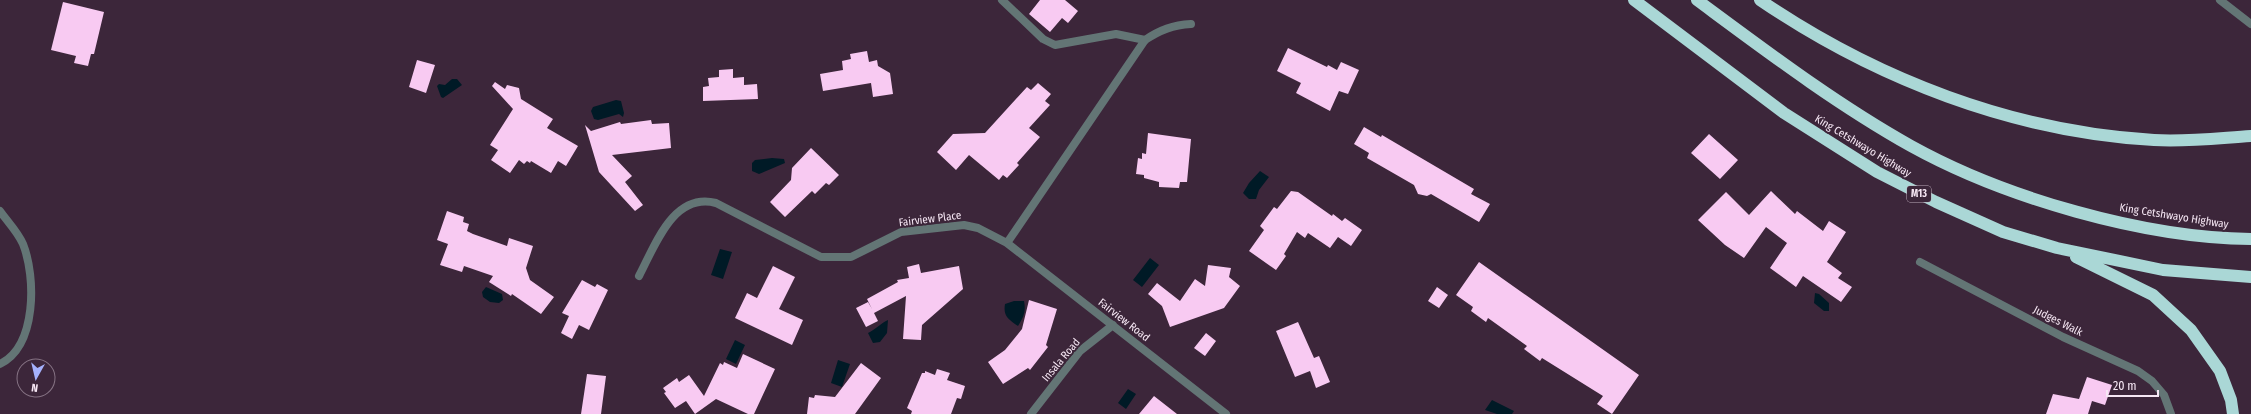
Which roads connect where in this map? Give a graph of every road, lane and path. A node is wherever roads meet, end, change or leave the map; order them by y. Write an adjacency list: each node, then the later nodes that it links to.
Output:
1 (1002, 0): 8 (street)
2 (1634, 0): 13 (highway, King Cetshwayo Highway / M13)
3 (1697, 0): 11 (highway, King Cetshwayo Highway)
4 (1760, 0): 9 (highway)
5 (2220, 0): 7 (street)
6 (1191, 24): 8 (street)
7 (2251, 24)
8 (1145, 40): 12 (street)
9 (2251, 136)
10 (0, 211): 18 (street)
11 (2251, 239)
12 (1008, 243): 15 (street, Fairview Place); 17 (street, Fairview Road)
13 (2057, 248): 16 (highway, King Cetshwayo Highway / M13); 22 (highway)
14 (1920, 262): 21 (street, Judges Walk)
15 (639, 276)
16 (2251, 277)
17 (1114, 325): 19 (street, Insala Road); 20 (street, Fairview Road)
18 (0, 364)
19 (1031, 414)
20 (1226, 414)
21 (2171, 414)
22 (2233, 414)

